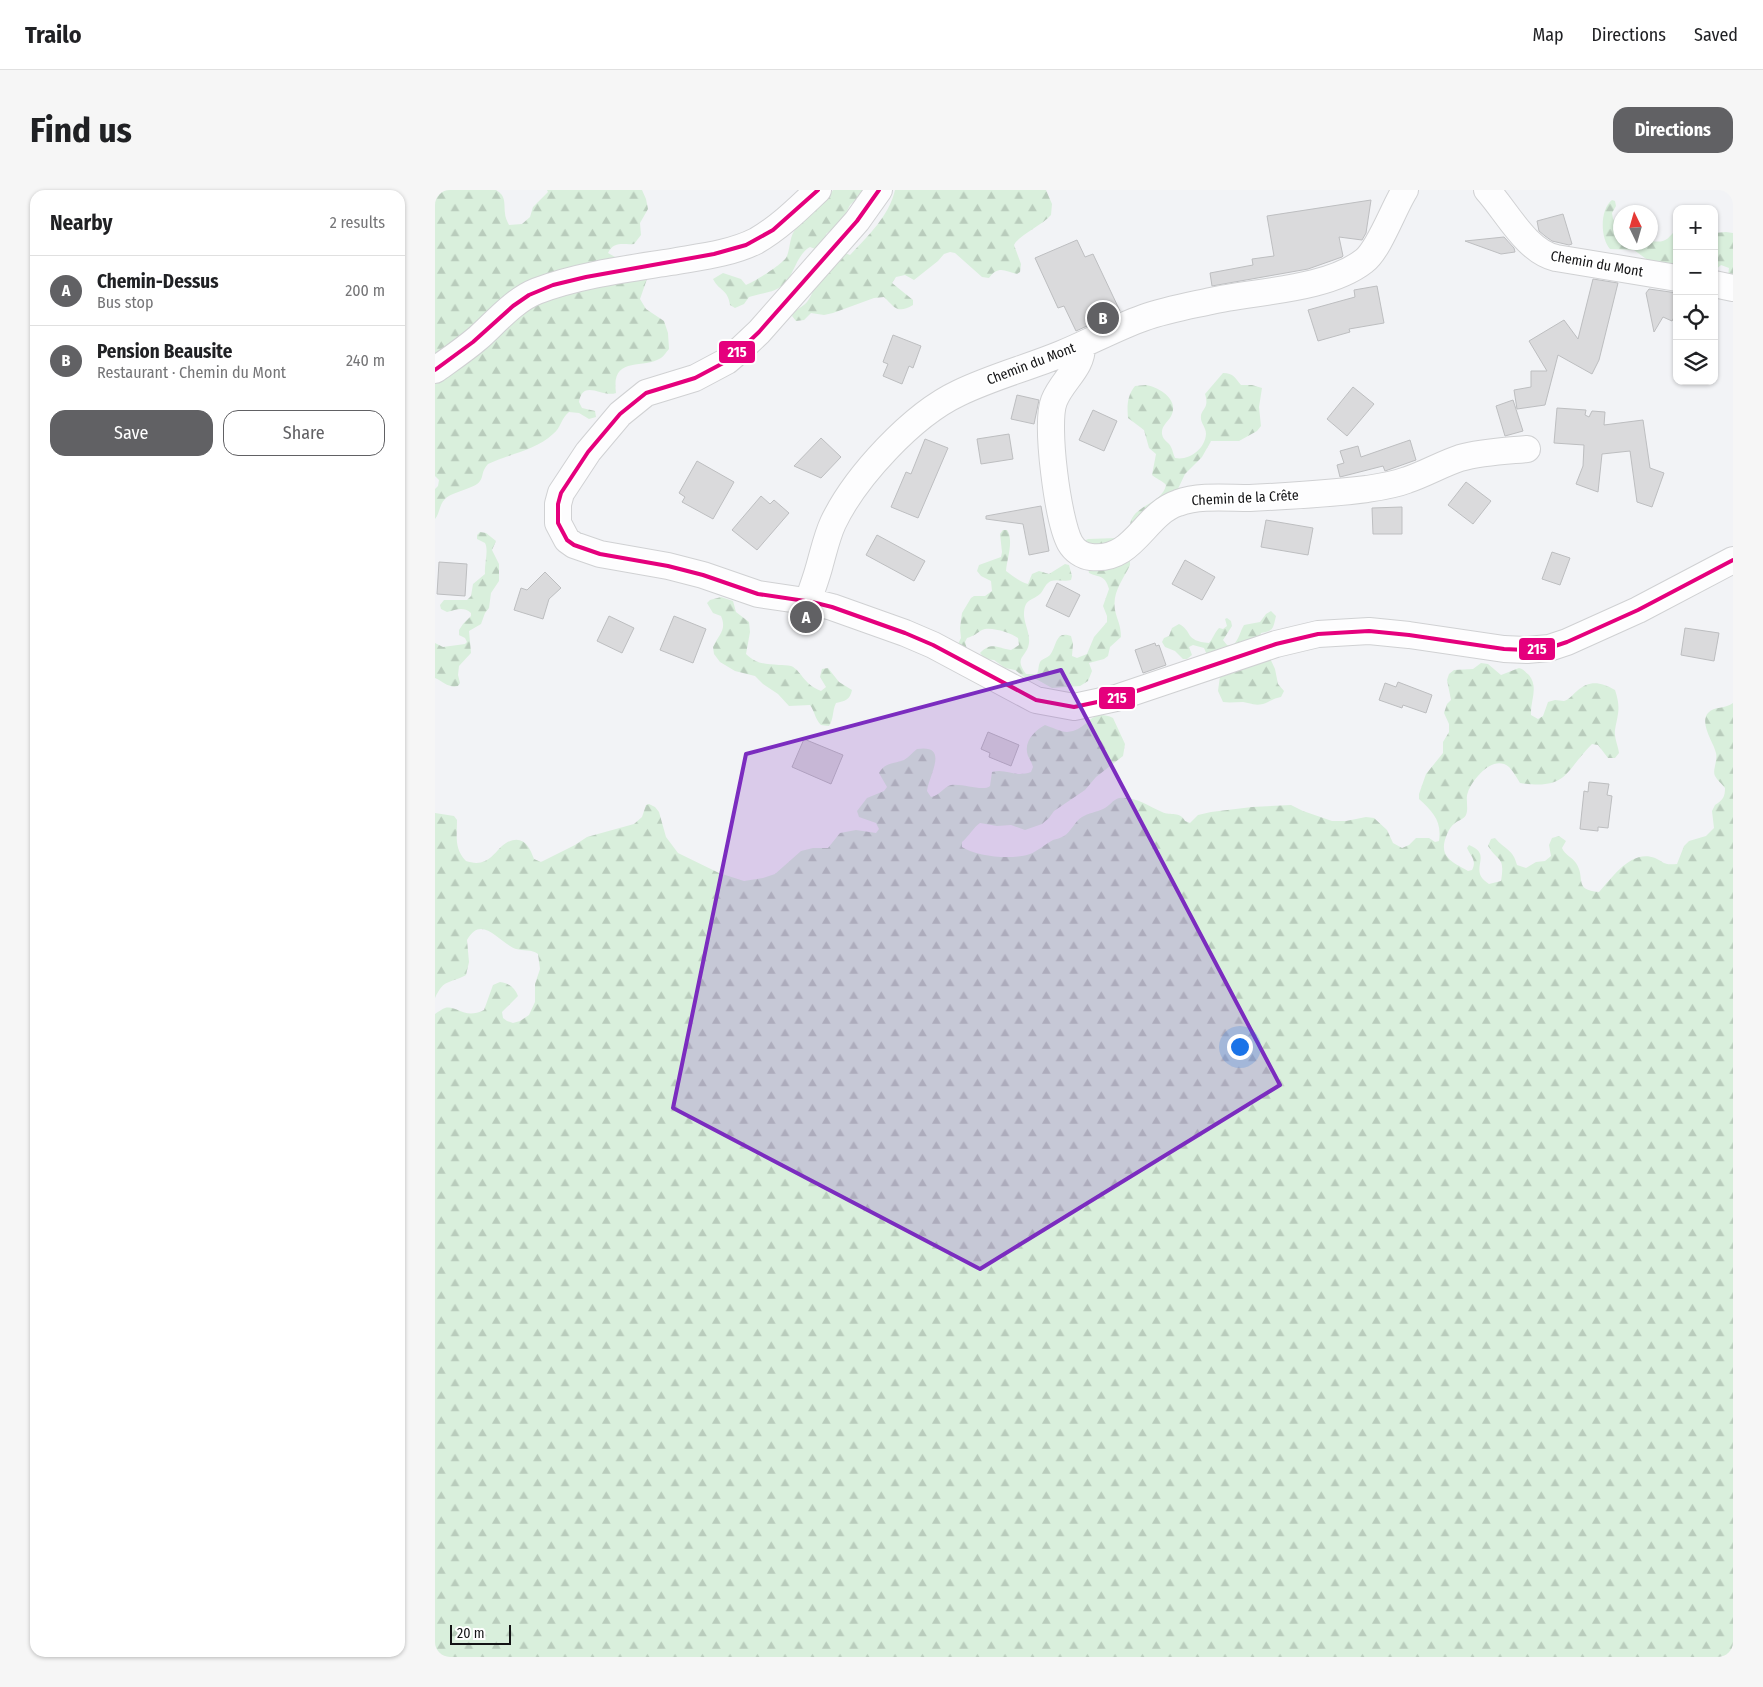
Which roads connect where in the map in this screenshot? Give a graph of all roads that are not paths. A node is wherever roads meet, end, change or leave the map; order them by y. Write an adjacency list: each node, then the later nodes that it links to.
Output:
1 (817, 190): 9 (street)
2 (879, 190): 12 (street)
3 (1405, 190): 8 (street, Chemin du Mont)
4 (1487, 190): 5 (street, Chemin du Mont)
5 (1673, 277)
6 (1718, 285): 7 (street)
7 (1733, 288)
8 (1082, 345): 10 (street, Chemin de la Crête); 12 (street, Chemin du Mont)
9 (435, 370)
10 (1527, 449)
11 (1731, 565): 12 (street)
12 (808, 601)

